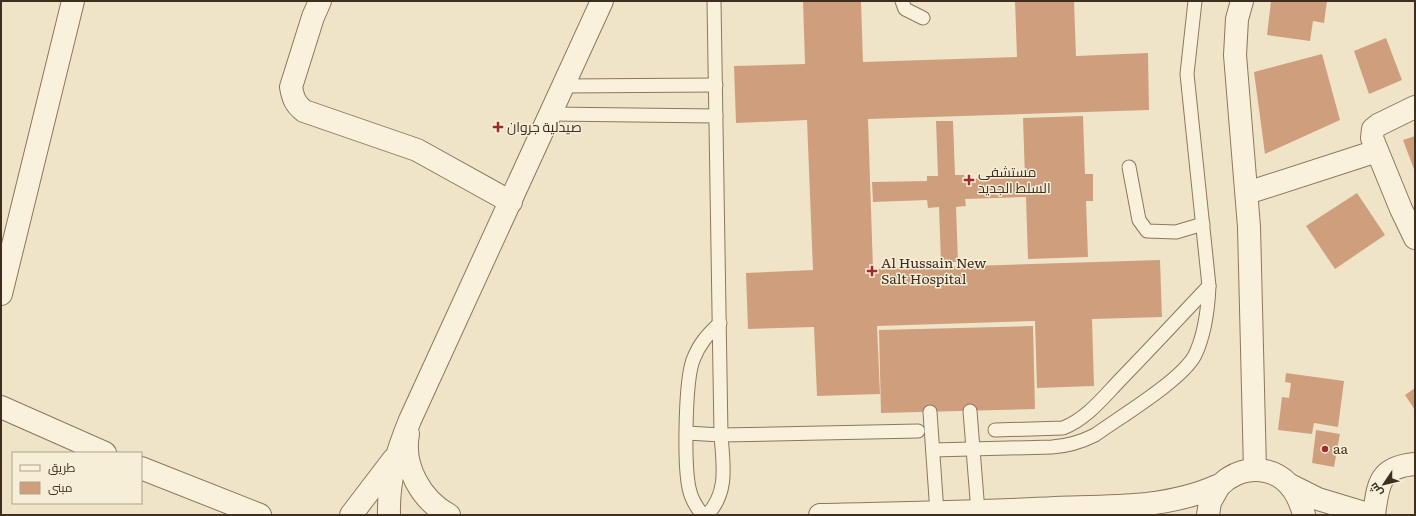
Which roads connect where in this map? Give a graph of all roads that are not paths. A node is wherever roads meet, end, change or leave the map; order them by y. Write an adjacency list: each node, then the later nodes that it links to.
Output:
1 (73, 1): 21 (street)
2 (320, 1): 17 (street)
3 (602, 1): 10 (street)
4 (714, 1): 9 (lane)
5 (902, 1): 8 (lane)
6 (1195, 1): 18 (lane)
7 (1242, 1): 16 (street)
8 (923, 18)
9 (716, 85): 10 (lane); 13 (lane)
10 (564, 86): 12 (street)
11 (1415, 107): 14 (street)
12 (551, 114): 13 (lane); 17 (street)
13 (716, 116): 22 (lane)
14 (1377, 151): 16 (street); 19 (street)
15 (1129, 167): 18 (lane)
16 (1247, 194): 37 (street)
17 (511, 202): 26 (street)
18 (1203, 224): 20 (lane)
19 (1415, 238)
20 (1209, 286): 27 (lane); 31 (lane)
21 (1, 294)
22 (720, 323): 29 (lane); 30 (lane)
23 (1, 406): 33 (street)
24 (970, 411): 31 (lane)
25 (930, 412): 32 (lane)
26 (410, 420): 34 (street); 45 (street)
27 (995, 430)
28 (918, 431): 30 (lane)
29 (686, 433): 30 (lane); 46 (lane)
30 (721, 435): 47 (lane)
31 (972, 449): 32 (lane); 40 (lane)
32 (933, 450): 41 (lane)
33 (103, 452)
34 (396, 456): 43 (street); 44 (street)
35 (1415, 464): 51 (street)
36 (142, 468): 42 (street)
37 (1255, 470): 38 (street); 39 (street)
38 (1219, 486): 40 (street); 49 (street)
39 (1292, 486): 50 (street); 51 (street)
40 (978, 512): 41 (street)
41 (938, 513): 48 (street)
42 (260, 515)
43 (351, 515)
44 (389, 515)
45 (449, 515)
46 (703, 515)
47 (707, 515)
48 (820, 515)
49 (1208, 515)
50 (1304, 515)
51 (1372, 515)

